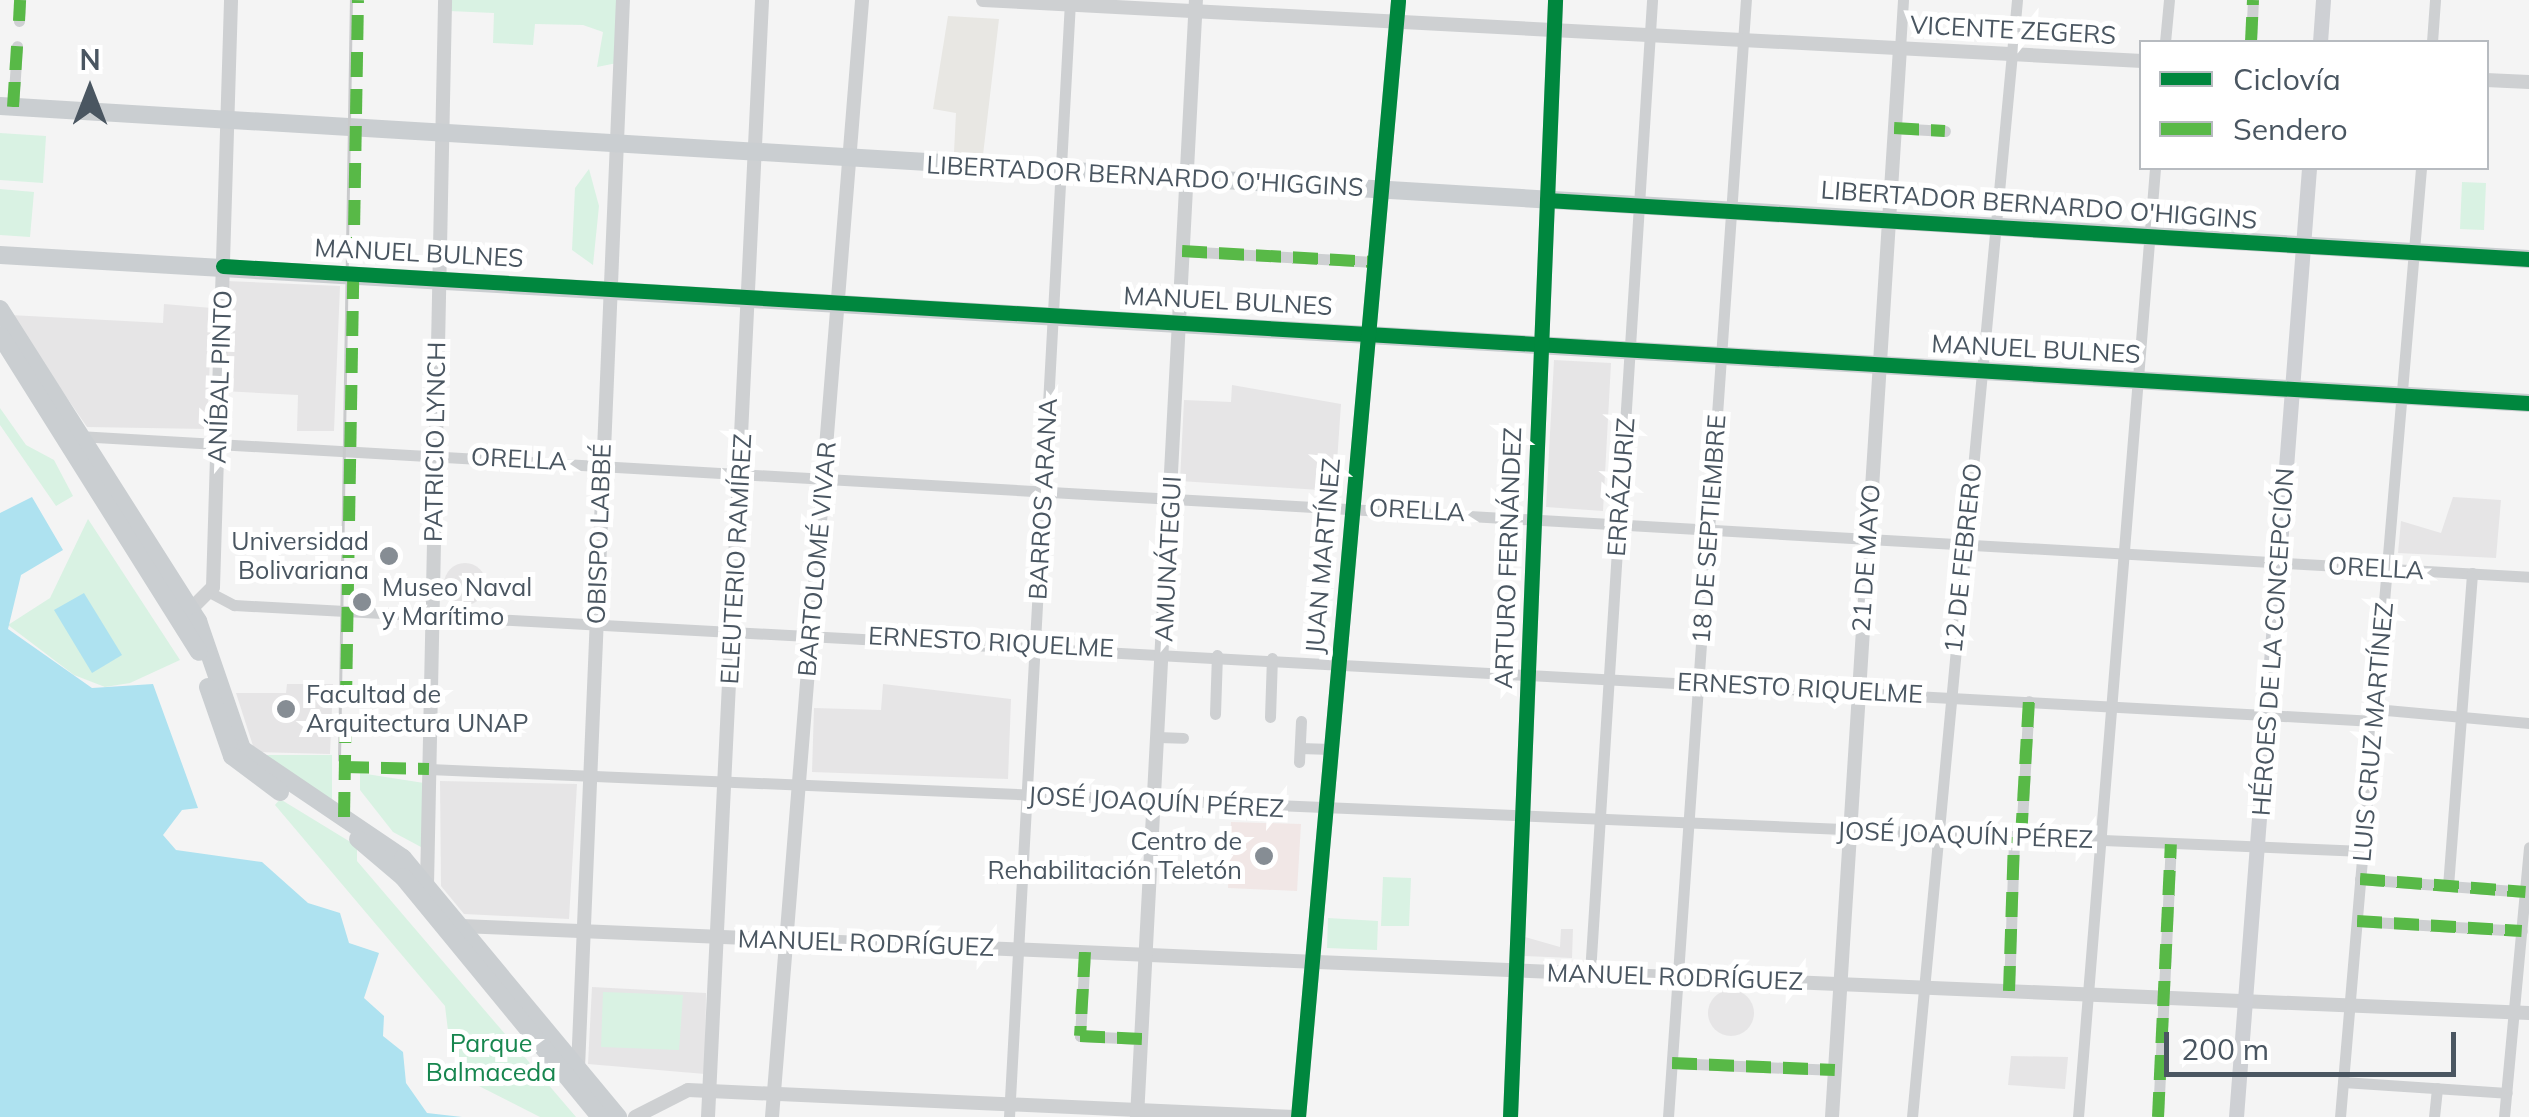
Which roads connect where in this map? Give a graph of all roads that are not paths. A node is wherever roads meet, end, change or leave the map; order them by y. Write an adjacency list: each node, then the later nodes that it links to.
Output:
1 (20, 0): 20 (street)
2 (231, 0): 36 (street, ANÍBAL PINTO)
3 (445, 0): 39 (street, PATRICIO LYNCH)
4 (622, 0): 40 (street, OBISPO LABBÉ)
5 (762, 0): 41 (street, ELEUTERIO RAMÍREZ)
6 (862, 0): 42 (street, BARTOLOMÉ VIVAR)
7 (984, 0): 18 (street, VICENTE ZEGERS)
8 (1398, 0): 21 (main road, JUAN MARTÍNEZ)
9 (1555, 0): 22 (main road, ARTURO FERNÁNDEZ)
10 (1652, 0): 23 (street, ERRÁZURIZ)
11 (1746, 0): 24 (street, 18 DE SEPTIEMBRE)
12 (1903, 0): 30 (street, 21 DE MAYO)
13 (2018, 0): 31 (street, 12 DE FEBRERO)
14 (2169, 0): 25 (street)
15 (2253, 0): 26 (street)
16 (2323, 0): 27 (main road)
17 (2435, 0): 28 (street)
18 (1070, 2): 19 (street, VICENTE ZEGERS); 43 (street, BARROS ARANA)
19 (1196, 6): 21 (street, VICENTE ZEGERS); 47 (street, AMUNÁTEGUI)
20 (18, 20)
21 (1396, 22): 22 (street, VICENTE ZEGERS); 48 (main road, JUAN MARTÍNEZ)
22 (1554, 30): 23 (street, VICENTE ZEGERS); 49 (main road, ARTURO FERNÁNDEZ)
23 (1650, 35): 24 (street, VICENTE ZEGERS); 50 (street, ERRÁZURIZ)
24 (1743, 40): 30 (street, VICENTE ZEGERS); 51 (street, 18 DE SEPTIEMBRE)
25 (2165, 40)
26 (2251, 40)
27 (2320, 40)
28 (2432, 40)
29 (17, 46): 35 (street)
30 (1900, 48): 31 (street, VICENTE ZEGERS); 37 (street, 21 DE MAYO)
31 (2012, 55): 32 (street, VICENTE ZEGERS); 53 (street, 12 DE FEBRERO)
32 (2139, 62)
33 (2489, 80): 34 (street)
34 (2529, 82)
35 (6, 107): 36 (main road, LIBERTADOR BERNARDO O'HIGGINS)
36 (228, 120): 39 (main road, LIBERTADOR BERNARDO O'HIGGINS); 61 (street, ANÍBAL PINTO)
37 (1894, 128): 38 (street); 52 (street, 21 DE MAYO)
38 (1945, 132)
39 (442, 133): 40 (main road, LIBERTADOR BERNARDO O'HIGGINS); 62 (street, PATRICIO LYNCH)
40 (616, 144): 41 (main road, LIBERTADOR BERNARDO O'HIGGINS); 63 (street, OBISPO LABBÉ)
41 (756, 152): 42 (main road, LIBERTADOR BERNARDO O'HIGGINS); 64 (street, ELEUTERIO RAMÍREZ)
42 (849, 158): 43 (main road, LIBERTADOR BERNARDO O'HIGGINS); 65 (street, BARTOLOMÉ VIVAR)
43 (1060, 170): 47 (main road, LIBERTADOR BERNARDO O'HIGGINS); 67 (street, BARROS ARANA)
44 (2155, 170): 54 (street)
45 (2310, 170): 55 (main road, HÉROES DE LA CONCEPCIÓN)
46 (2421, 170): 57 (street, LUIS CRUZ MARTÍNEZ)
47 (1186, 178): 48 (main road, LIBERTADOR BERNARDO O'HIGGINS); 56 (street, AMUNÁTEGUI)
48 (1381, 190): 49 (main road, LIBERTADOR BERNARDO O'HIGGINS); 60 (main road, JUAN MARTÍNEZ)
49 (1547, 200): 50 (main road, LIBERTADOR BERNARDO O'HIGGINS); 71 (main road, ARTURO FERNÁNDEZ)
50 (1639, 206): 51 (main road, LIBERTADOR BERNARDO O'HIGGINS); 72 (street, ERRÁZURIZ)
51 (1731, 212): 52 (main road, LIBERTADOR BERNARDO O'HIGGINS); 73 (street, 18 DE SEPTIEMBRE)
52 (1888, 221): 53 (main road, LIBERTADOR BERNARDO O'HIGGINS); 74 (street, 21 DE MAYO)
53 (1995, 228): 54 (main road, LIBERTADOR BERNARDO O'HIGGINS); 75 (street, 12 DE FEBRERO)
54 (2150, 237): 55 (main road, LIBERTADOR BERNARDO O'HIGGINS); 76 (street)
55 (2303, 247): 57 (main road, LIBERTADOR BERNARDO O'HIGGINS); 77 (main road, HÉROES DE LA CONCEPCIÓN)
56 (1182, 251): 60 (street); 68 (street, AMUNÁTEGUI)
57 (2414, 253): 59 (main road, LIBERTADOR BERNARDO O'HIGGINS); 78 (street, LUIS CRUZ MARTÍNEZ)
58 (0, 255): 61 (main road, MANUEL BULNES)
59 (2529, 259)
60 (1374, 262): 69 (main road, JUAN MARTÍNEZ)
61 (223, 266): 62 (main road, MANUEL BULNES); 81 (street, ANÍBAL PINTO)
62 (438, 279): 63 (main road, MANUEL BULNES); 82 (street, PATRICIO LYNCH)
63 (609, 289): 64 (main road, MANUEL BULNES); 83 (street, OBISPO LABBÉ)
64 (748, 297): 65 (main road, MANUEL BULNES); 84 (street, ELEUTERIO RAMÍREZ)
65 (838, 302): 67 (main road, MANUEL BULNES); 85 (street, BARTOLOMÉ VIVAR)
66 (0, 309): 80 (main road)
67 (1053, 315): 68 (main road, MANUEL BULNES); 86 (street, BARROS ARANA)
68 (1179, 323): 69 (main road, MANUEL BULNES); 87 (street, AMUNÁTEGUI)
69 (1368, 334): 71 (main road, MANUEL BULNES); 88 (main road, JUAN MARTÍNEZ)
70 (0, 336): 80 (main road)
71 (1541, 344): 72 (main road, MANUEL BULNES); 89 (main road, ARTURO FERNÁNDEZ)
72 (1630, 350): 73 (main road, MANUEL BULNES); 90 (street, ERRÁZURIZ)
73 (1721, 355): 74 (main road, MANUEL BULNES); 91 (street, 18 DE SEPTIEMBRE)
74 (1879, 364): 75 (main road, MANUEL BULNES); 92 (street, 21 DE MAYO)
75 (1982, 370): 76 (main road, MANUEL BULNES); 93 (street, 12 DE FEBRERO)
76 (2138, 380): 77 (main road, MANUEL BULNES); 94 (street)
77 (2291, 389): 78 (main road, MANUEL BULNES); 95 (main road, HÉROES DE LA CONCEPCIÓN)
78 (2402, 396): 79 (main road, MANUEL BULNES); 96 (street, LUIS CRUZ MARTÍNEZ)
79 (2529, 403)
80 (74, 438): 81 (street, ORELLA); 101 (main road)
81 (218, 442): 82 (street, ORELLA); 99 (street, ANÍBAL PINTO)
82 (435, 454): 83 (street, ORELLA); 100 (street, PATRICIO LYNCH)
83 (602, 464): 84 (street, ORELLA); 102 (street, OBISPO LABBÉ)
84 (740, 472): 85 (street, ORELLA); 103 (street, ELEUTERIO RAMÍREZ)
85 (824, 476): 86 (street, ORELLA); 104 (street, BARTOLOMÉ VIVAR)
86 (1044, 488): 87 (street, ORELLA); 105 (street, BARROS ARANA)
87 (1171, 496): 88 (street, ORELLA); 106 (street, AMUNÁTEGUI)
88 (1352, 506): 89 (street, ORELLA); 109 (main road, JUAN MARTÍNEZ)
89 (1534, 518): 90 (street, ORELLA); 110 (main road, ARTURO FERNÁNDEZ)
90 (1619, 522): 91 (street, ORELLA); 111 (street, ERRÁZURIZ)
91 (1709, 528): 92 (street, ORELLA); 112 (street, 18 DE SEPTIEMBRE)
92 (1867, 537): 93 (street, ORELLA); 113 (street, 21 DE MAYO)
93 (1965, 543): 94 (street, ORELLA); 114 (street, 12 DE FEBRERO)
94 (2124, 553): 95 (street, ORELLA); 116 (street)
95 (2279, 562): 96 (street, ORELLA); 118 (main road, HÉROES DE LA CONCEPCIÓN)
96 (2387, 568): 97 (street, ORELLA); 119 (street, LUIS CRUZ MARTÍNEZ)
97 (2472, 574): 98 (street, ORELLA); 120 (street)
98 (2529, 577)
99 (211, 593): 100 (street, ERNESTO RIQUELME); 101 (street)
100 (432, 613): 102 (street, ERNESTO RIQUELME); 129 (street, PATRICIO LYNCH)
101 (186, 614): 149 (main road); 184 (main road)
102 (596, 621): 103 (street, ERNESTO RIQUELME); 130 (street, OBISPO LABBÉ)
103 (732, 628): 104 (street, ERNESTO RIQUELME); 131 (street, ELEUTERIO RAMÍREZ)
104 (811, 632): 105 (street, ERNESTO RIQUELME); 132 (street, BARTOLOMÉ VIVAR)
105 (1035, 645): 106 (street, ERNESTO RIQUELME); 133 (street, BARROS ARANA)
106 (1163, 652): 107 (street, ERNESTO RIQUELME); 124 (street, AMUNÁTEGUI)
107 (1217, 655): 108 (street, ERNESTO RIQUELME); 117 (street)
108 (1272, 658): 109 (street, ERNESTO RIQUELME); 121 (street)
109 (1338, 662): 110 (street, ERNESTO RIQUELME); 127 (main road, JUAN MARTÍNEZ)
110 (1528, 673): 111 (street, ERNESTO RIQUELME); 136 (main road, ARTURO FERNÁNDEZ)
111 (1609, 678): 112 (street, ERNESTO RIQUELME); 137 (street, ERRÁZURIZ)
112 (1698, 682): 113 (street, ERNESTO RIQUELME); 138 (street, 18 DE SEPTIEMBRE)
113 (1859, 692): 114 (street, ERNESTO RIQUELME); 139 (street, 21 DE MAYO)
114 (1950, 697): 115 (street, ERNESTO RIQUELME); 140 (street, 12 DE FEBRERO)
115 (2029, 701): 116 (street, ERNESTO RIQUELME); 141 (street)
116 (2111, 706): 118 (street, ERNESTO RIQUELME); 142 (street)
117 (1215, 714)
118 (2268, 715): 119 (street, ERNESTO RIQUELME); 144 (main road, HÉROES DE LA CONCEPCIÓN)
119 (2374, 715): 120 (street, ERNESTO RIQUELME); 146 (street, LUIS CRUZ MARTÍNEZ)
120 (2461, 716): 123 (street, ERNESTO RIQUELME); 150 (street)
121 (1270, 717)
122 (1301, 721): 126 (street)
123 (2529, 723)
124 (1158, 737): 125 (street); 134 (street, AMUNÁTEGUI)
125 (1183, 738)
126 (1300, 748): 127 (street); 128 (street)
127 (1330, 749): 135 (main road, JUAN MARTÍNEZ)
128 (1300, 762)
129 (429, 770): 130 (street, JOSÉ JOAQUÍN PÉREZ); 149 (street, PATRICIO LYNCH)
130 (590, 776): 131 (street, JOSÉ JOAQUÍN PÉREZ); 154 (street, OBISPO LABBÉ)
131 (724, 782): 132 (street, JOSÉ JOAQUÍN PÉREZ); 156 (street, ELEUTERIO RAMÍREZ)
132 (798, 786): 133 (street, JOSÉ JOAQUÍN PÉREZ); 157 (street, BARTOLOMÉ VIVAR)
133 (1027, 796): 134 (street, JOSÉ JOAQUÍN PÉREZ); 158 (street, BARROS ARANA)
134 (1154, 802): 135 (street, JOSÉ JOAQUÍN PÉREZ); 160 (street, AMUNÁTEGUI)
135 (1325, 810): 136 (street, JOSÉ JOAQUÍN PÉREZ); 161 (main road, JUAN MARTÍNEZ)
136 (1522, 818): 137 (street, JOSÉ JOAQUÍN PÉREZ); 162 (main road, ARTURO FERNÁNDEZ)
137 (1600, 821): 138 (street, JOSÉ JOAQUÍN PÉREZ); 163 (street, ERRÁZURIZ)
138 (1689, 824): 139 (street, JOSÉ JOAQUÍN PÉREZ); 164 (street, 18 DE SEPTIEMBRE)
139 (1850, 831): 140 (street, JOSÉ JOAQUÍN PÉREZ); 165 (street, 21 DE MAYO)
140 (1938, 834): 141 (street, JOSÉ JOAQUÍN PÉREZ); 166 (street, 12 DE FEBRERO)
141 (2018, 838): 142 (street, JOSÉ JOAQUÍN PÉREZ); 167 (street)
142 (2100, 841): 143 (street, JOSÉ JOAQUÍN PÉREZ); 168 (street)
143 (2170, 844): 144 (street, JOSÉ JOAQUÍN PÉREZ); 169 (street)
144 (2258, 847): 146 (street, JOSÉ JOAQUÍN PÉREZ); 170 (main road, HÉROES DE LA CONCEPCIÓN)
145 (2529, 847): 147 (street)
146 (2362, 852): 148 (street, LUIS CRUZ MARTÍNEZ)
147 (2528, 864): 151 (street)
148 (2360, 880): 150 (street); 152 (street, LUIS CRUZ MARTÍNEZ)
149 (427, 884): 153 (main road)
150 (2448, 886): 151 (street)
151 (2525, 892): 155 (street)
152 (2357, 920): 155 (street); 171 (street, LUIS CRUZ MARTÍNEZ)
153 (461, 926): 154 (street, MANUEL RODRÍGUEZ); 175 (main road)
154 (584, 931): 156 (street, MANUEL RODRÍGUEZ); 175 (street, OBISPO LABBÉ)
155 (2522, 931): 172 (street)
156 (717, 936): 157 (street, MANUEL RODRÍGUEZ); 179 (street, ELEUTERIO RAMÍREZ)
157 (786, 940): 158 (street, MANUEL RODRÍGUEZ); 181 (street, BARTOLOMÉ VIVAR)
158 (1018, 949): 159 (street, MANUEL RODRÍGUEZ); 182 (street, BARROS ARANA)
159 (1085, 952): 160 (street, MANUEL RODRÍGUEZ); 173 (street)
160 (1146, 955): 161 (street, MANUEL RODRÍGUEZ); 173 (street, AMUNÁTEGUI)
161 (1312, 962): 162 (street, MANUEL RODRÍGUEZ); 189 (main road, JUAN MARTÍNEZ)
162 (1516, 970): 163 (street, MANUEL RODRÍGUEZ); 190 (main road, ARTURO FERNÁNDEZ)
163 (1590, 973): 164 (street, MANUEL RODRÍGUEZ)
164 (1678, 977): 165 (street, MANUEL RODRÍGUEZ); 174 (street, 18 DE SEPTIEMBRE)
165 (1840, 984): 166 (street, MANUEL RODRÍGUEZ); 176 (street, 21 DE MAYO)
166 (1924, 988): 167 (street, MANUEL RODRÍGUEZ); 193 (street, 12 DE FEBRERO)
167 (2009, 991): 168 (street, MANUEL RODRÍGUEZ)
168 (2088, 994): 169 (street, MANUEL RODRÍGUEZ); 194 (street)
169 (2165, 998): 170 (street, MANUEL RODRÍGUEZ); 195 (street)
170 (2247, 1001): 171 (street, MANUEL RODRÍGUEZ); 196 (main road, HÉROES DE LA CONCEPCIÓN)
171 (2350, 1005): 172 (street, MANUEL RODRÍGUEZ); 177 (street, LUIS CRUZ MARTÍNEZ)
172 (2522, 1012): 180 (street)
173 (1142, 1039): 183 (street, AMUNÁTEGUI)
174 (1672, 1063): 176 (street); 191 (street, 18 DE SEPTIEMBRE)
175 (578, 1068): 185 (main road)
176 (1834, 1070): 192 (street, 21 DE MAYO)
177 (2343, 1082): 178 (street); 197 (street, LUIS CRUZ MARTÍNEZ)
178 (2437, 1088): 180 (street); 198 (street)
179 (710, 1090): 181 (street); 186 (street); 187 (street, ELEUTERIO RAMÍREZ)
180 (2507, 1093): 199 (street)
181 (774, 1094): 182 (street); 188 (street, BARTOLOMÉ VIVAR)
182 (1010, 1111): 183 (street)
183 (1138, 1114): 189 (street)
184 (600, 1117)
185 (618, 1117)
186 (635, 1117)
187 (708, 1117)
188 (772, 1117)
189 (1296, 1117)
190 (1510, 1117)
191 (1668, 1117)
192 (1832, 1117)
193 (1912, 1117)
194 (2078, 1117)
195 (2158, 1117)
196 (2236, 1117)
197 (2340, 1117)
198 (2434, 1117)
199 (2504, 1117)

